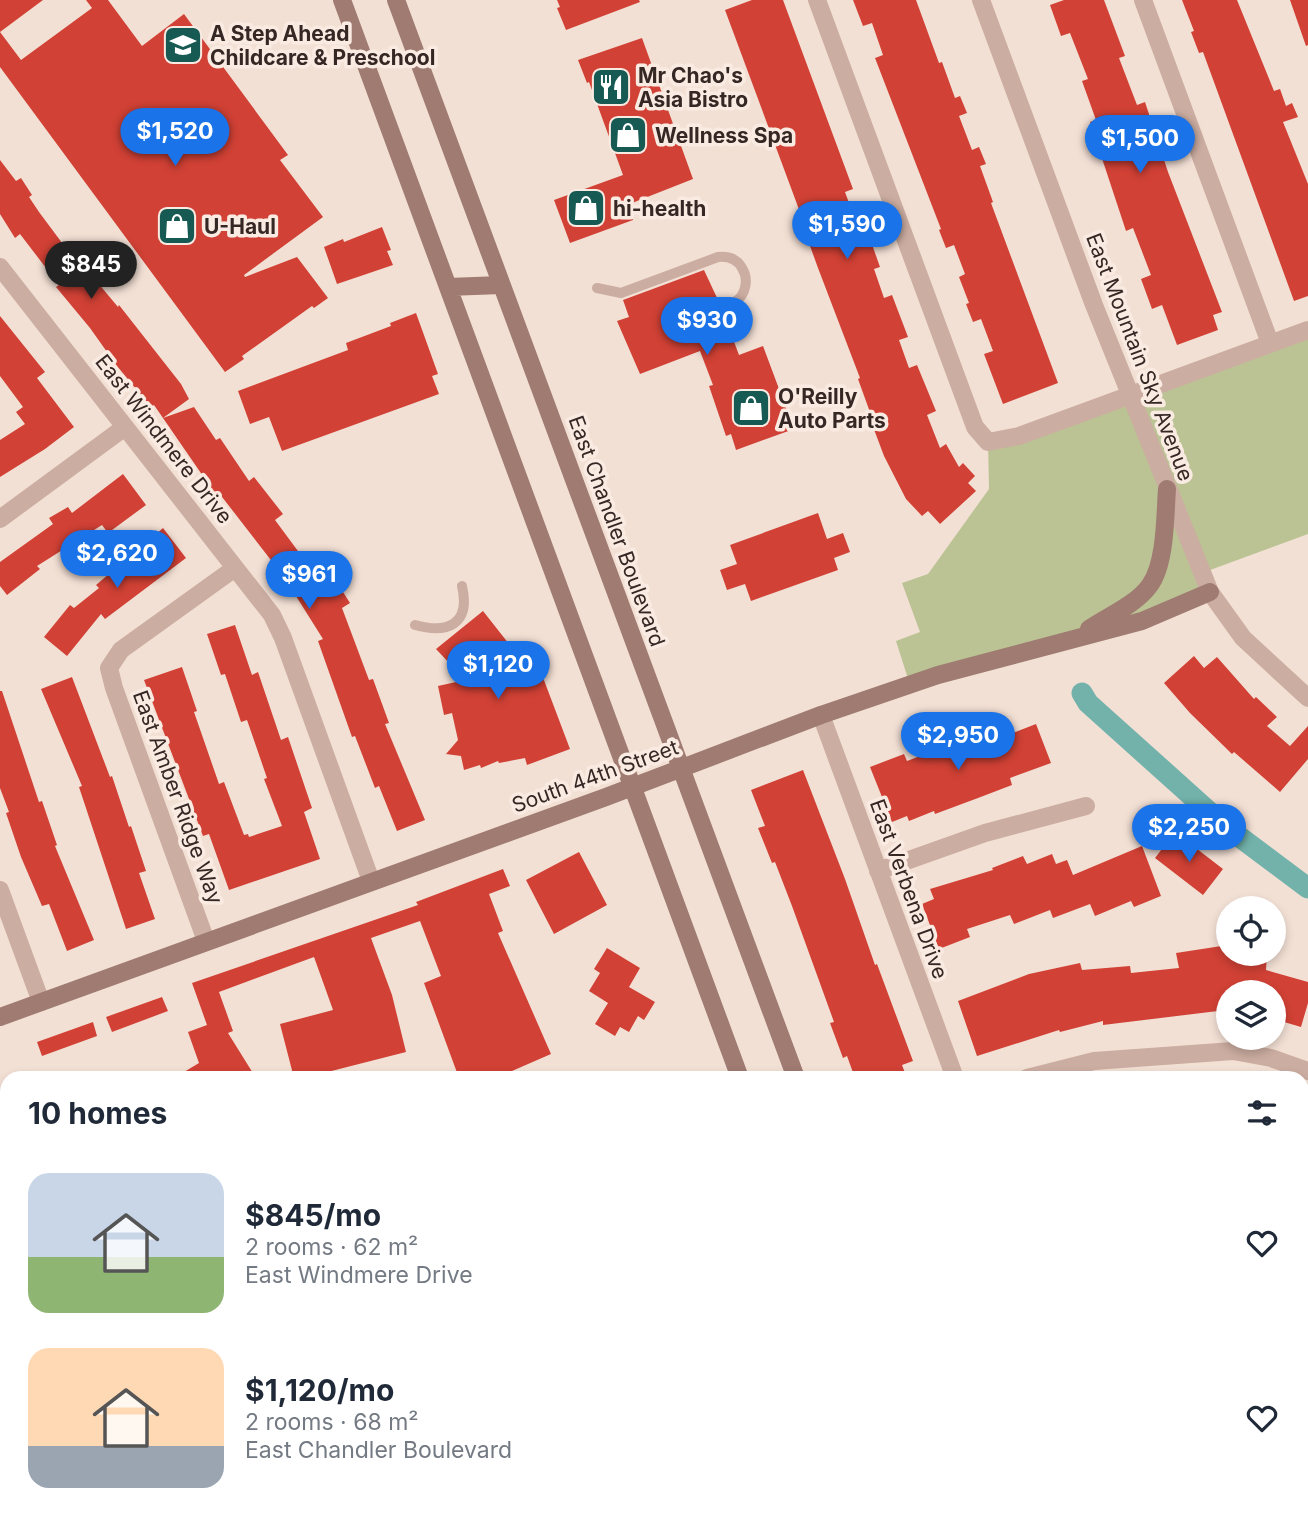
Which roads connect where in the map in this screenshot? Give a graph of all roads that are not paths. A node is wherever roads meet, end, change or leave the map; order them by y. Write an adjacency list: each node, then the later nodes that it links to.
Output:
1 (342, 0): 8 (main road)
2 (396, 0): 7 (main road, East Chandler Boulevard)
3 (817, 0): 13 (street)
4 (981, 0): 13 (street, East Mountain Sky Avenue)
5 (1143, 0): 12 (street)
6 (0, 267): 14 (street, East Windmere Drive)
7 (501, 285): 8 (main road); 24 (main road, East Chandler Boulevard)
8 (448, 287): 25 (main road)
9 (597, 288): 10 (lane)
10 (703, 323)
11 (1308, 330): 12 (street)
12 (1270, 343): 13 (street)
13 (1130, 395): 15 (street, East Mountain Sky Avenue)
14 (125, 427): 16 (street); 17 (street, East Windmere Drive)
15 (1167, 489): 19 (street, East Mountain Sky Avenue); 21 (main road)
16 (0, 519)
17 (235, 568): 28 (street, East Windmere Drive); 30 (street, East Amber Ridge Way)
18 (462, 586): 20 (lane)
19 (1210, 592): 21 (main road, South 44th Street); 22 (street, East Mountain Sky Avenue)
20 (415, 625)
21 (1074, 638): 23 (main road, South 44th Street)
22 (1308, 698)
23 (821, 715): 24 (main road, South 44th Street); 27 (street, East Verbena Drive)
24 (680, 768): 25 (main road, South 44th Street); 34 (main road, East Chandler Boulevard)
25 (632, 787): 28 (main road, South 44th Street); 33 (main road)
26 (1086, 806): 27 (street)
27 (878, 871): 35 (street, East Verbena Drive)
28 (371, 881): 30 (main road, South 44th Street)
29 (0, 890): 31 (street)
30 (206, 941): 31 (main road, South 44th Street)
31 (41, 1002): 32 (main road, South 44th Street)
32 (0, 1017)
33 (737, 1071)
34 (793, 1071)
35 (952, 1071)
36 (1055, 1071): 37 (street)
37 (1308, 1071)

